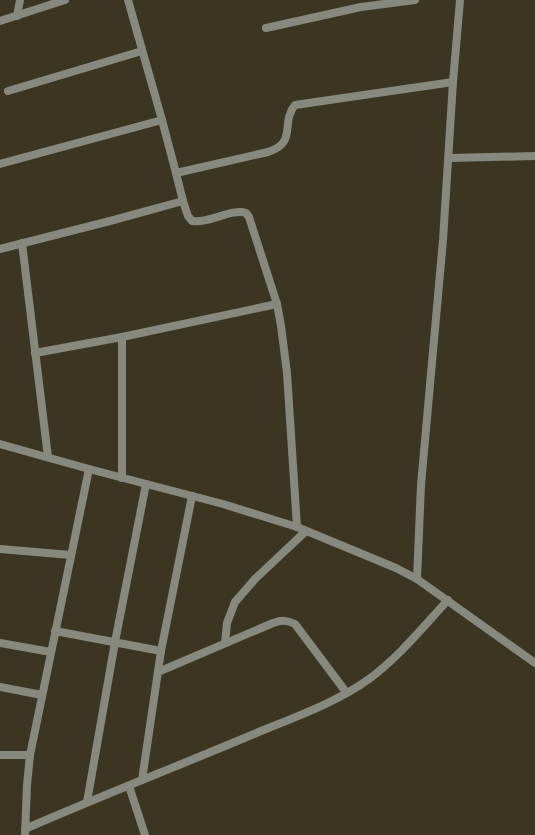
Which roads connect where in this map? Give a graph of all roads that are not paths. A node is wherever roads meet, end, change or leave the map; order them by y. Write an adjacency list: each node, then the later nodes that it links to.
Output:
1 (20, 0): 6 (street)
2 (64, 0): 6 (street)
3 (128, 0): 9 (street)
4 (415, 0): 8 (street)
5 (460, 0): 10 (street)
6 (17, 16): 7 (street)
7 (0, 21)
8 (266, 28)
9 (142, 51): 11 (street); 12 (street)
10 (453, 82): 14 (street); 16 (street)
11 (8, 91)
12 (162, 120): 15 (street); 16 (street)
13 (535, 156): 14 (street)
14 (449, 158): 33 (street)
15 (0, 164)
16 (176, 173): 17 (street)
17 (182, 201): 18 (street); 20 (street)
18 (22, 243): 19 (street); 22 (street)
19 (0, 248)
20 (277, 304): 21 (street); 29 (street)
21 (122, 337): 22 (street); 26 (street)
22 (35, 353): 24 (street)
23 (0, 444): 24 (street)
24 (48, 457): 25 (street)
25 (89, 469): 26 (street); 32 (street)
26 (122, 478): 27 (street)
27 (146, 484): 28 (street); 36 (street)
28 (192, 496): 29 (street); 39 (street)
29 (297, 527): 30 (street)
30 (306, 531): 33 (street); 38 (street)
31 (0, 549): 32 (street)
32 (71, 555): 35 (street)
33 (417, 579): 34 (street)
34 (448, 600): 41 (street); 44 (street)
35 (55, 631): 36 (street); 40 (street)
36 (115, 642): 39 (street); 50 (street)
37 (0, 643): 40 (street)
38 (225, 643): 42 (street); 44 (street)
39 (161, 651): 42 (street)
40 (51, 652): 45 (street)
41 (535, 663)
42 (158, 672): 48 (street)
43 (0, 687): 45 (street)
44 (346, 692): 48 (street)
45 (42, 695): 47 (street)
46 (0, 755): 47 (street)
47 (30, 755): 51 (street)
48 (142, 780): 49 (street)
49 (129, 786): 50 (street); 52 (street)
50 (87, 802): 51 (street)
51 (25, 832)
52 (145, 835)

